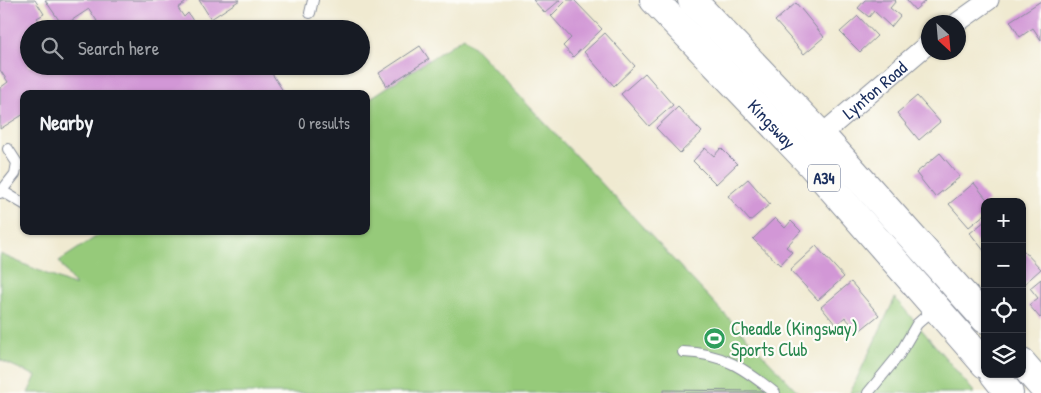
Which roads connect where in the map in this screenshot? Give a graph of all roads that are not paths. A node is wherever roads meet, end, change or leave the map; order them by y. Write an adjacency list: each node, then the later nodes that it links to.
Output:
1 (313, 0): 5 (lane)
2 (654, 0): 12 (highway, Kingsway / A34)
3 (692, 0): 8 (highway, Kingsway / A34)
4 (989, 0): 6 (street)
5 (310, 13)
6 (966, 16)
7 (921, 50): 8 (street, Lynton Road)
8 (821, 135): 13 (highway, Kingsway / A34)
9 (8, 149): 10 (lane)
10 (1, 192): 11 (lane)
11 (20, 202)
12 (937, 307): 15 (highway, Kingsway / A34); 20 (lane)
13 (981, 315)
14 (683, 352): 19 (lane)
15 (981, 359)
16 (1026, 368): 18 (highway)
17 (997, 378): 21 (highway)
18 (1041, 385)
19 (775, 393)
20 (868, 393)
21 (1010, 393)

